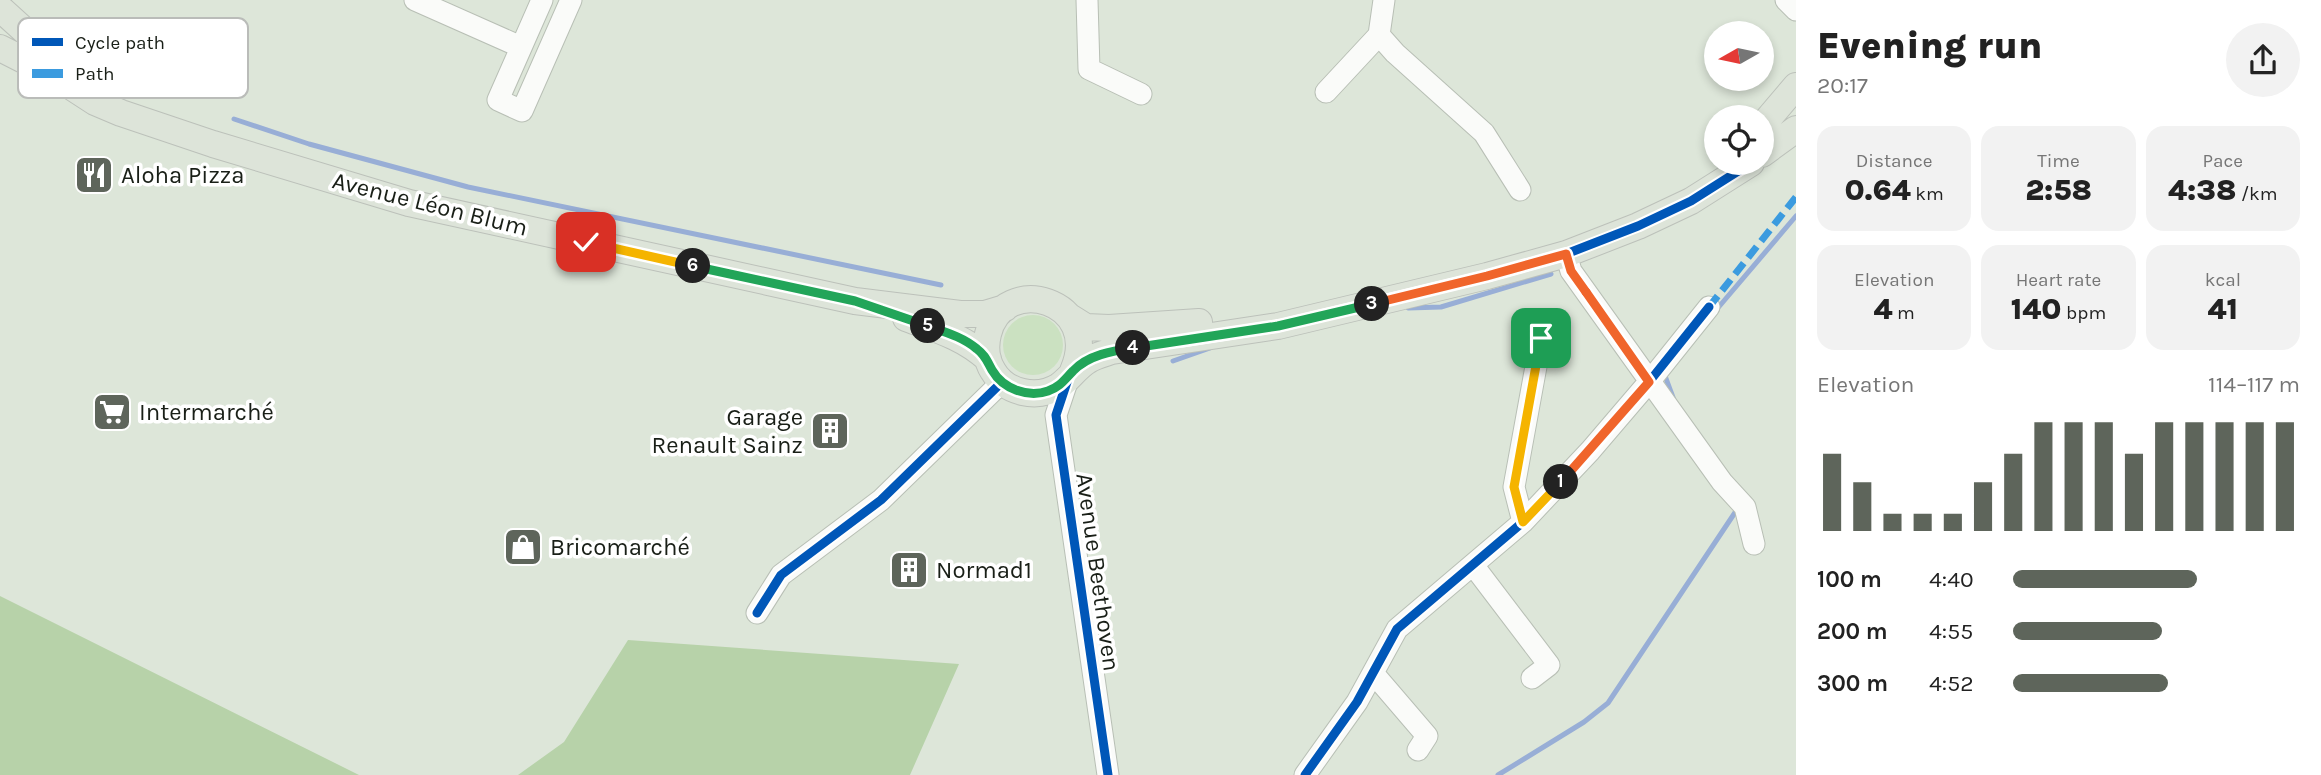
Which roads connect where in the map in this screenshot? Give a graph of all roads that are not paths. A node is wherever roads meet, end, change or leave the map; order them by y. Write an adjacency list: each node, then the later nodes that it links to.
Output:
1 (415, 0): 11 (street)
2 (542, 0): 11 (street)
3 (571, 0): 11 (street)
4 (1087, 0): 16 (street)
5 (1384, 0): 10 (street)
6 (1786, 0): 8 (street)
7 (2, 9): 9 (main road, Avenue Léon Blum)
8 (1796, 10)
9 (18, 24)
10 (1379, 35): 15 (street); 25 (street)
11 (521, 47)
12 (0, 48): 13 (main road, Avenue Léon Blum)
13 (18, 57)
14 (1796, 86): 19 (main road)
15 (1326, 92)
16 (1141, 94)
17 (89, 98): 21 (main road, Avenue Léon Blum)
18 (118, 98): 21 (main road, Avenue Léon Blum)
19 (1774, 112)
20 (1796, 129): 22 (main road)
21 (213, 144): 27 (main road, Avenue Léon Blum)
22 (1774, 145)
23 (1704, 173): 30 (main road)
24 (1732, 175): 26 (main road)
25 (1520, 190)
26 (1566, 254): 33 (main road); 34 (street)
27 (855, 301): 29 (main road, Avenue Léon Blum); 32 (main road, Avenue Léon Blum)
28 (1709, 307): 34 (street)
29 (1005, 308): 30 (main road); 32 (main road)
30 (1070, 317): 33 (main road)
31 (1543, 328): 37 (street)
32 (988, 359): 35 (main road)
33 (1071, 374): 35 (main road); 36 (street, Avenue Beethoven)
34 (1649, 382): 37 (street); 38 (street)
35 (1012, 387): 36 (street); 40 (street)
36 (1056, 415): 44 (street, Avenue Beethoven)
37 (1523, 522): 39 (street)
38 (1754, 544)
39 (1473, 565): 41 (street); 42 (street)
40 (757, 613)
41 (1373, 673): 43 (street); 45 (street)
42 (1532, 678)
43 (1418, 750)
44 (1108, 775)
45 (1305, 775)

